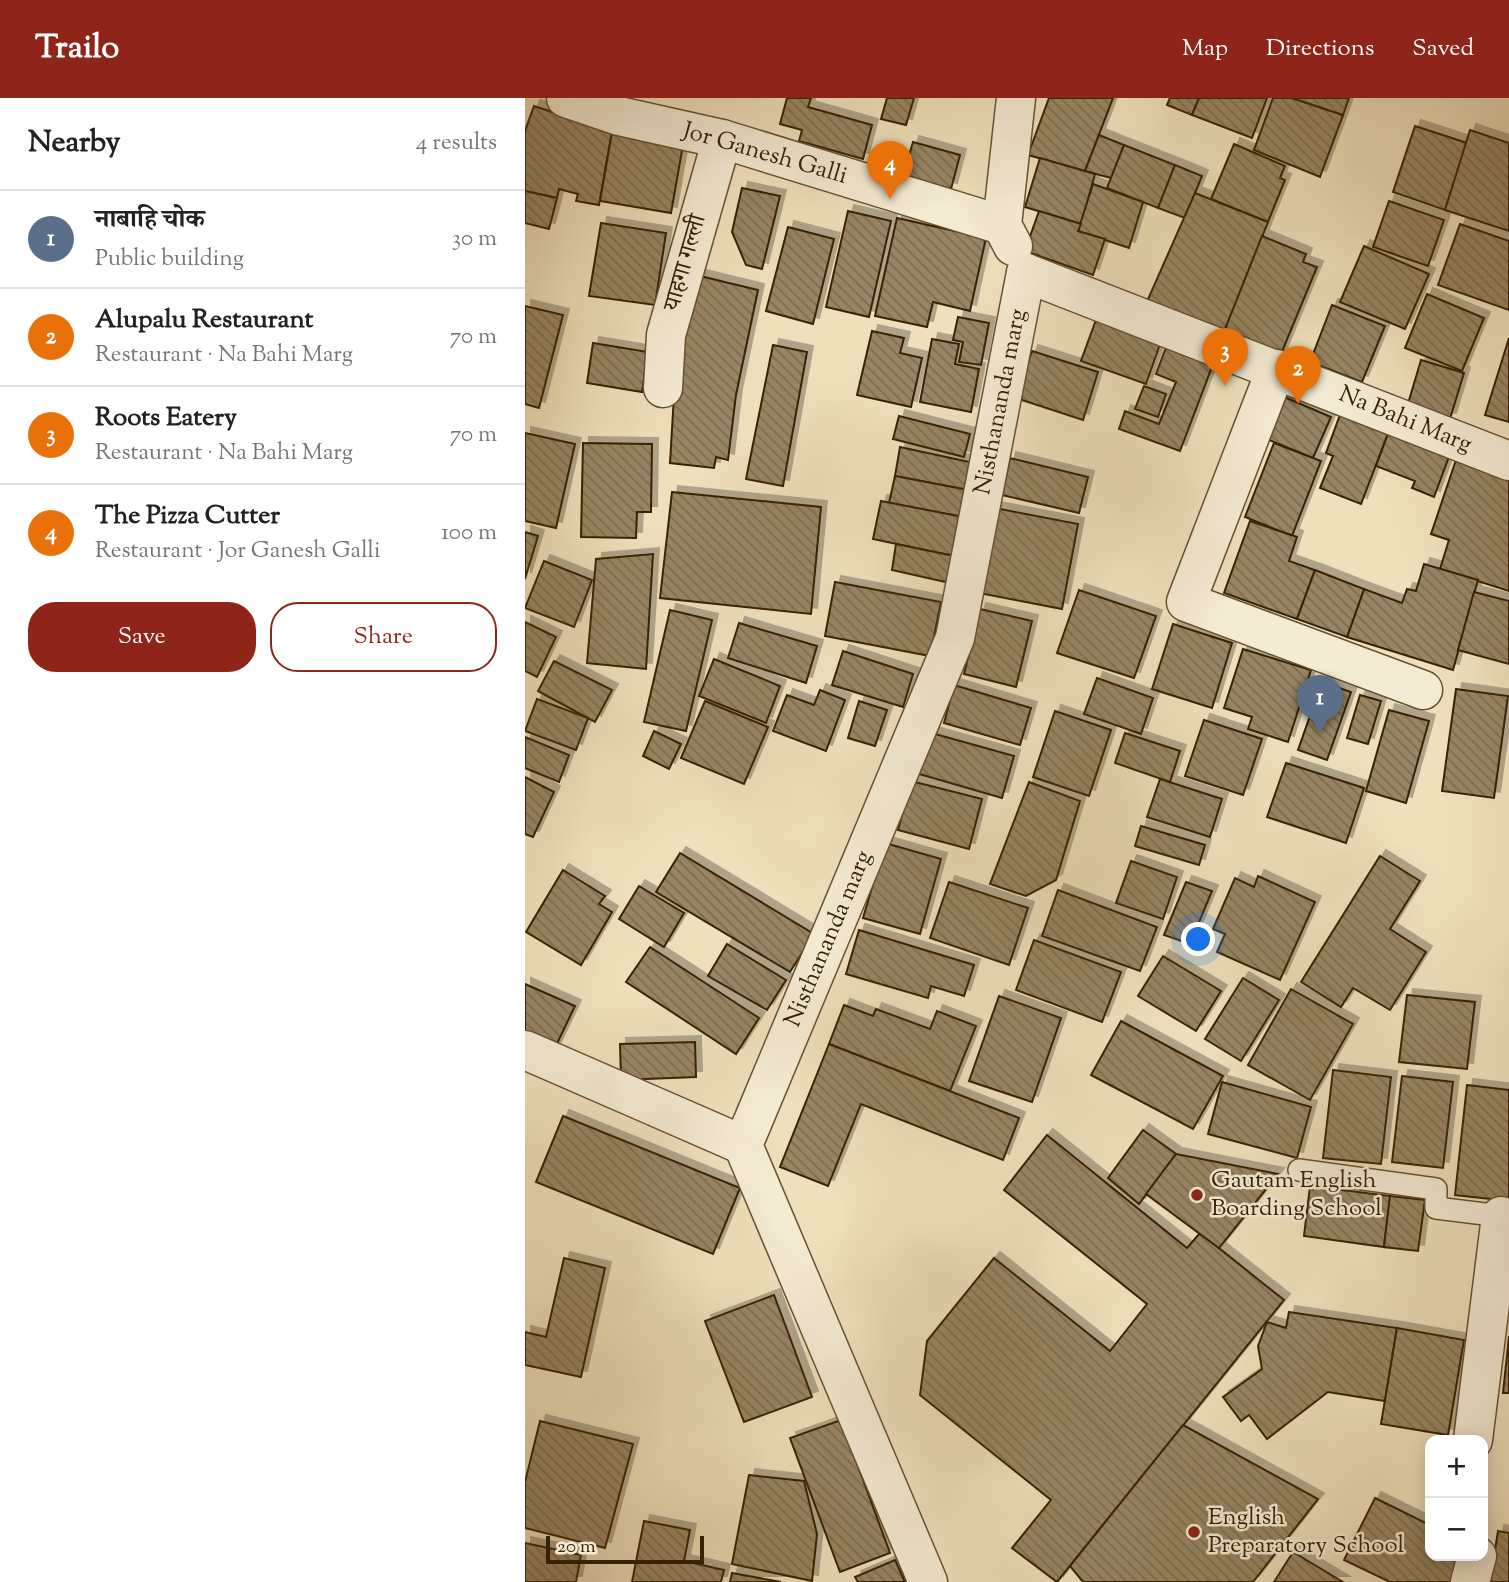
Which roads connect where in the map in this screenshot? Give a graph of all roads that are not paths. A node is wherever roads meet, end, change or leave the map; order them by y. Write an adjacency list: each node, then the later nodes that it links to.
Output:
1 (566, 98): 3 (street, Jor Ganesh Galli)
2 (1016, 98): 4 (street)
3 (722, 139): 4 (street, Jor Ganesh Galli); 7 (street, याहगा गल्ली)
4 (1002, 225): 5 (street)
5 (1026, 273): 6 (street, Na Bahi Marg); 11 (street, Nisthananda marg)
6 (1276, 369): 8 (street, Na Bahi Marg); 9 (street)
7 (663, 388)
8 (1509, 461)
9 (1423, 690)
10 (525, 1050): 11 (street)
11 (743, 1145): 16 (street)
12 (1299, 1170): 13 (lane)
13 (1501, 1216): 14 (street)
14 (1474, 1435)
15 (1476, 1561): 17 (street)
16 (927, 1582)
17 (1470, 1582)

